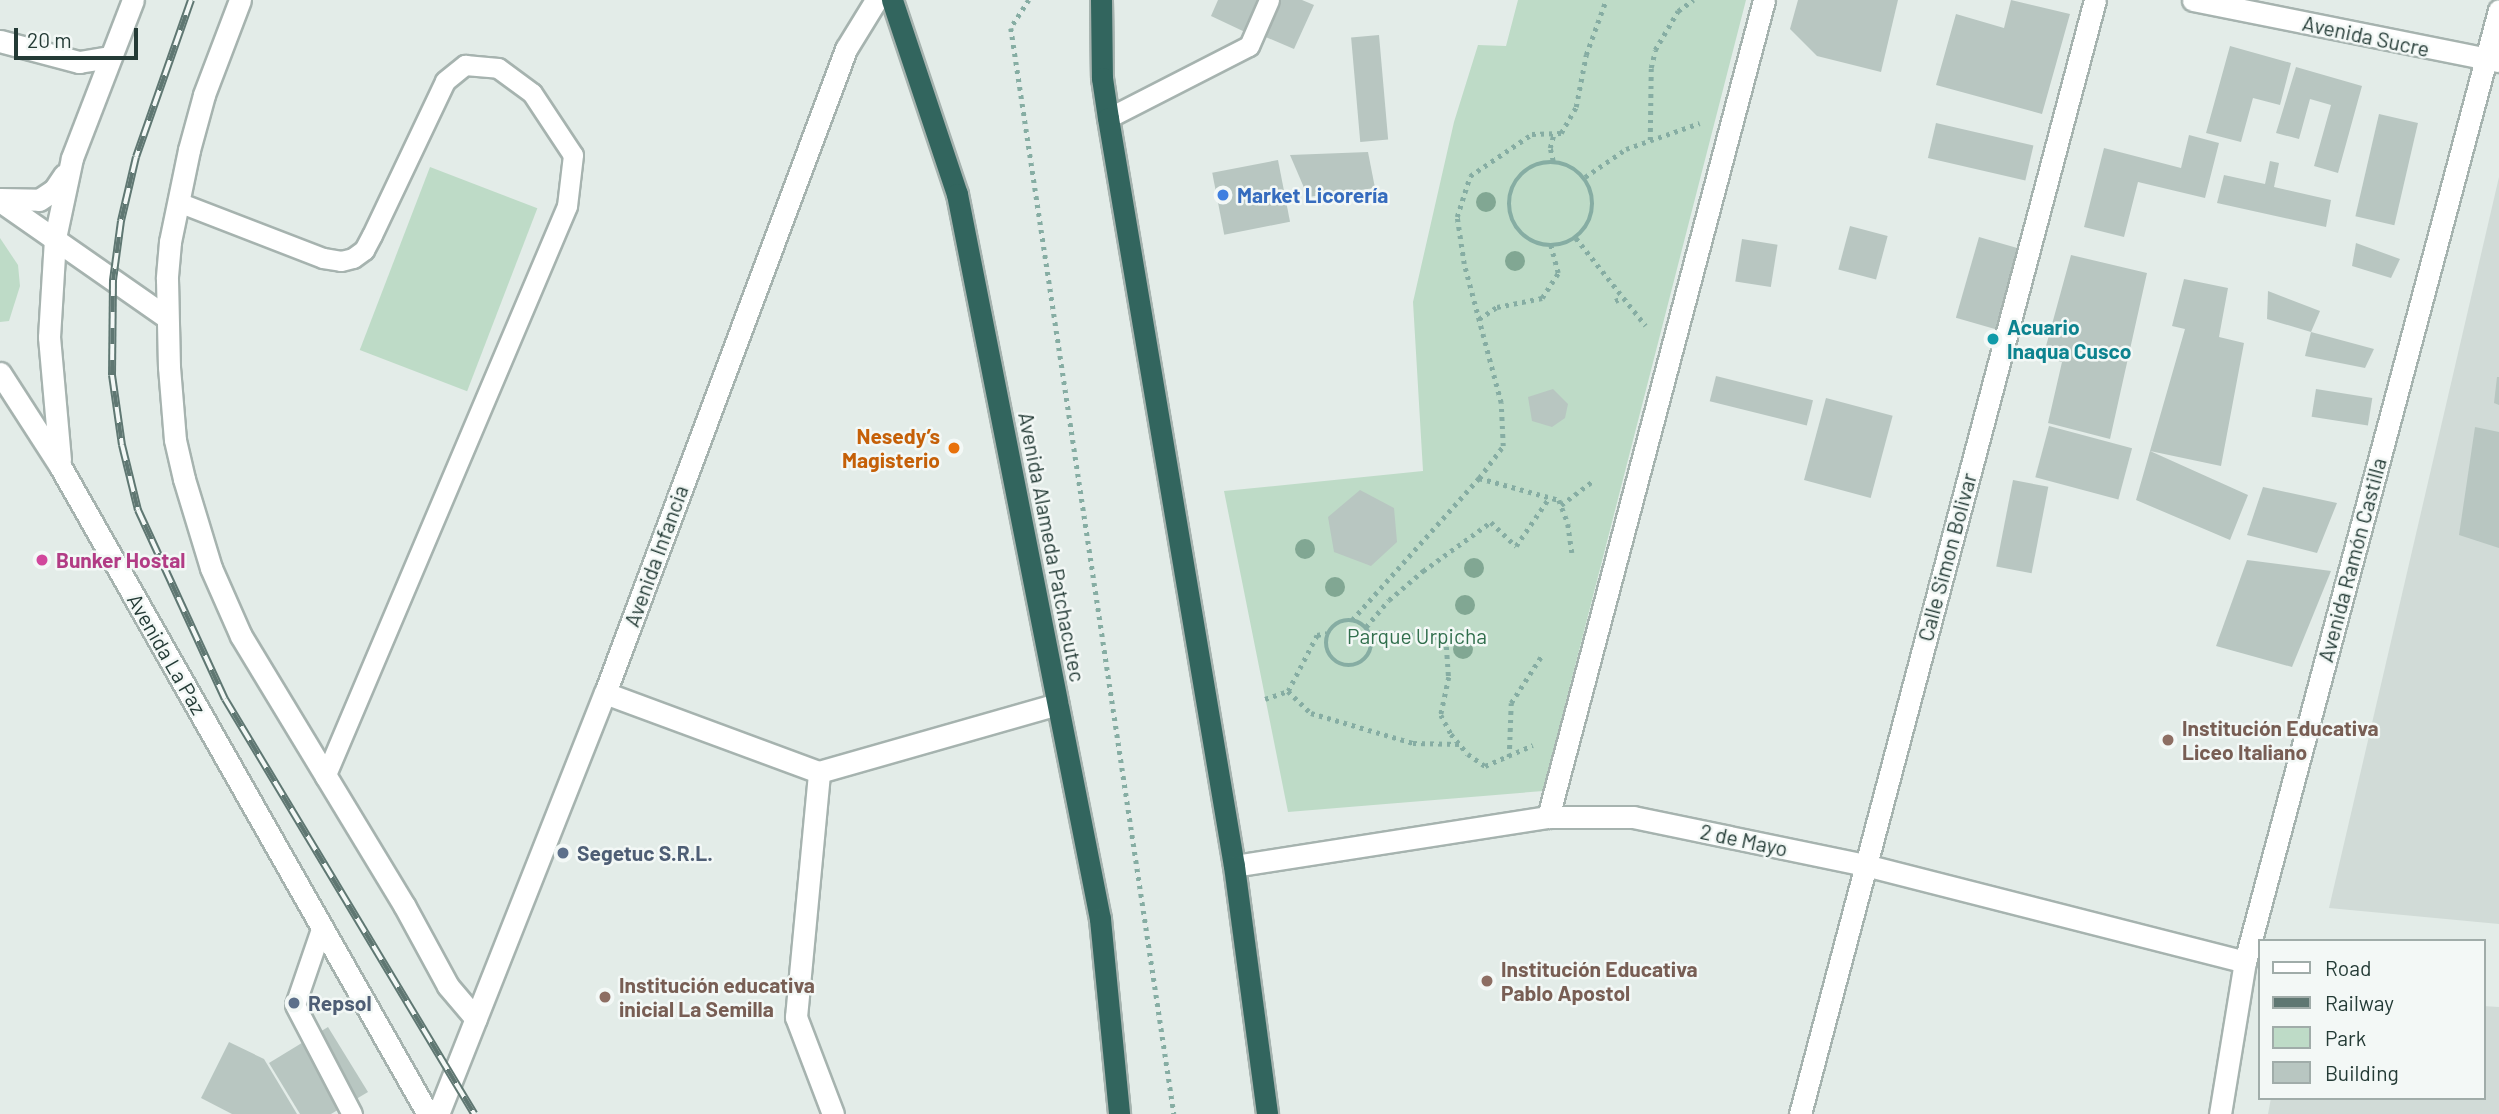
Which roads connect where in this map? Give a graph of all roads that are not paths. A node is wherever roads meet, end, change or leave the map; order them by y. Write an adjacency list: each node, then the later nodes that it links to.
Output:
1 (133, 0): 12 (street, Avenida La Paz)
2 (240, 0): 17 (street)
3 (876, 0): 22 (street, Avenida Infancia)
4 (892, 0): 23 (highway, Avenida Alameda Patchacutec)
5 (1101, 0): 14 (highway)
6 (1269, 0): 14 (lane)
7 (1764, 0): 26 (street)
8 (2095, 0): 27 (street, Calle Simon Bolivar)
9 (2193, 0): 13 (street, Avenida Sucre)
10 (2499, 10): 13 (street, Avenida Ramón Castilla)
11 (0, 41): 12 (street)
12 (111, 57): 15 (street, Avenida La Paz)
13 (2492, 61): 30 (street, Avenida Ramón Castilla)
14 (1108, 118): 28 (highway)
15 (72, 158): 16 (street); 18 (street, Avenida La Paz)
16 (0, 200): 18 (street)
17 (177, 202): 19 (street); 25 (lane)
18 (55, 238): 19 (street); 21 (street, Avenida La Paz)
19 (166, 317): 25 (street)
20 (0, 373): 21 (street)
21 (60, 466): 29 (street, Avenida La Paz)
22 (605, 693): 24 (street); 31 (street, Avenida Infancia)
23 (1058, 704): 24 (street); 36 (highway, Avenida Alameda Patchacutec)
24 (819, 772): 35 (street)
25 (325, 777): 31 (street)
26 (1548, 817): 27 (street, 2 de Mayo); 28 (street, 2 de Mayo)
27 (1864, 865): 30 (street, 2 de Mayo); 38 (street, Calle Simon Bolivar)
28 (1234, 866): 37 (highway)
29 (322, 926): 32 (lane); 33 (street, Avenida La Paz)
30 (2245, 962): 39 (street, Avenida Ramón Castilla)
31 (476, 1019): 34 (street, Avenida Infancia)
32 (352, 1114)
33 (428, 1114)
34 (438, 1114)
35 (833, 1114)
36 (1119, 1114)
37 (1266, 1114)
38 (1800, 1114)
39 (2220, 1114)

